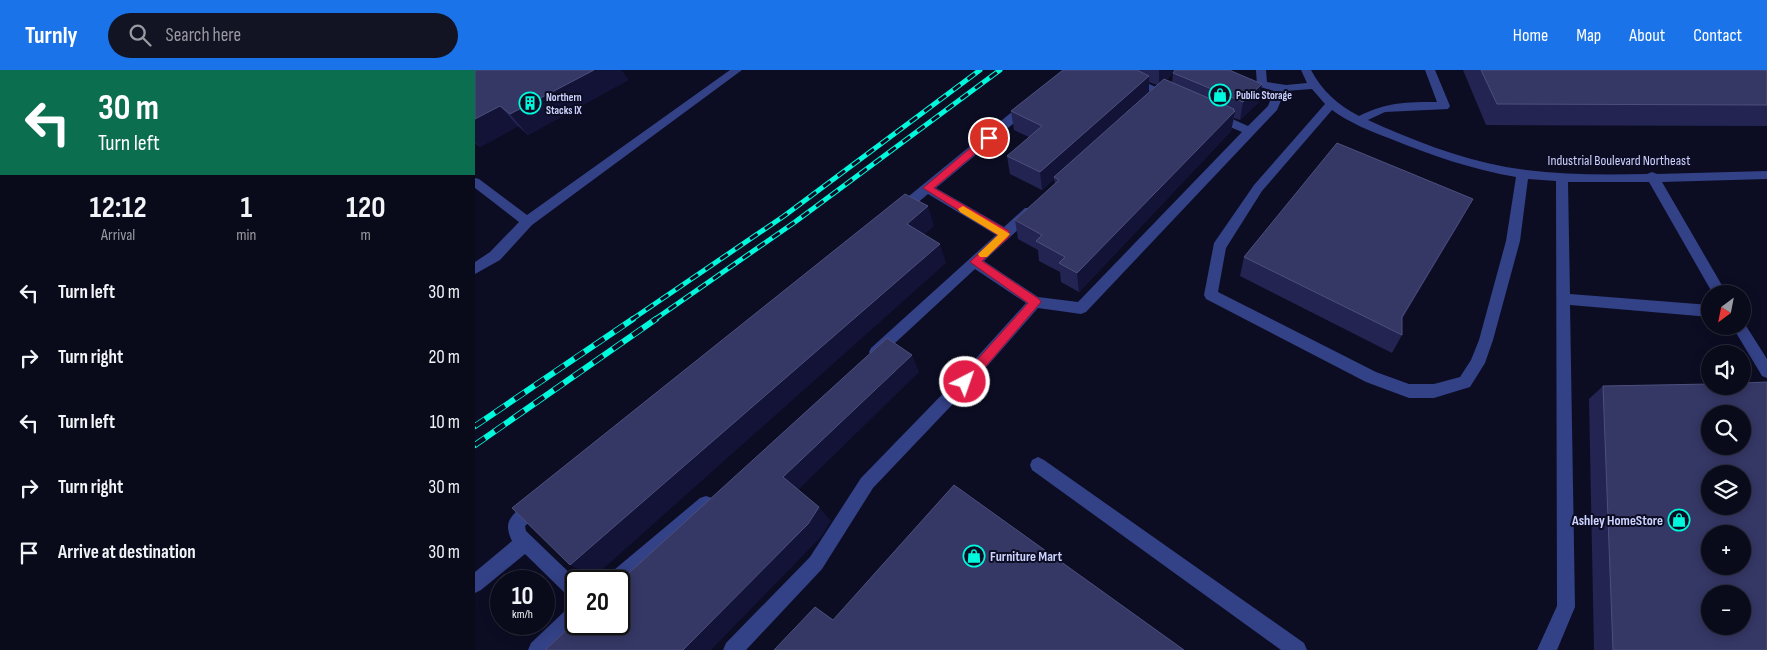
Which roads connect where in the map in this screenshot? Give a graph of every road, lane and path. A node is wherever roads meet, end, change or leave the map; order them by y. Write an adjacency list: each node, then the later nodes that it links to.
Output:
1 (737, 70): 24 (street)
2 (1107, 70): 9 (street)
3 (1261, 70): 8 (street)
4 (1306, 70): 7 (street)
5 (1430, 70): 15 (street)
6 (1172, 81): 9 (street)
7 (1312, 86): 8 (street); 12 (street, Industrial Boulevard Northeast)
8 (1281, 88): 16 (street)
9 (1160, 92): 11 (street); 13 (street)
10 (1035, 100): 22 (street)
11 (1178, 100)
12 (1331, 104): 15 (street, Industrial Boulevard Northeast); 17 (street)
13 (1145, 106)
14 (1205, 112): 16 (street)
15 (1359, 121): 17 (street, Industrial Boulevard Northeast)
16 (1250, 131): 31 (street)
17 (1523, 173): 20 (street, Industrial Boulevard Northeast)
18 (1767, 175): 19 (street, Industrial Boulevard Northeast)
19 (1652, 176): 20 (street, Industrial Boulevard Northeast); 29 (street)
20 (1562, 177): 30 (street)
21 (475, 182): 24 (street)
22 (927, 188): 25 (street); 26 (street)
23 (1042, 200): 26 (street)
24 (527, 222): 28 (street)
25 (883, 224)
26 (1005, 234): 27 (street)
27 (975, 262): 31 (street); 34 (street)
28 (475, 269)
29 (1715, 285)
30 (1563, 299): 32 (street); 47 (street)
31 (1035, 302): 45 (street)
32 (1701, 310)
33 (1744, 335): 35 (street)
34 (866, 361)
35 (1767, 372)
36 (1038, 465): 46 (street)
37 (719, 493): 40 (street)
38 (548, 496): 39 (street)
39 (525, 542): 41 (street); 42 (street)
40 (627, 570)
41 (565, 581)
42 (475, 584)
43 (565, 624): 44 (street)
44 (538, 650)
45 (733, 650)
46 (1297, 650)
47 (1547, 650)

